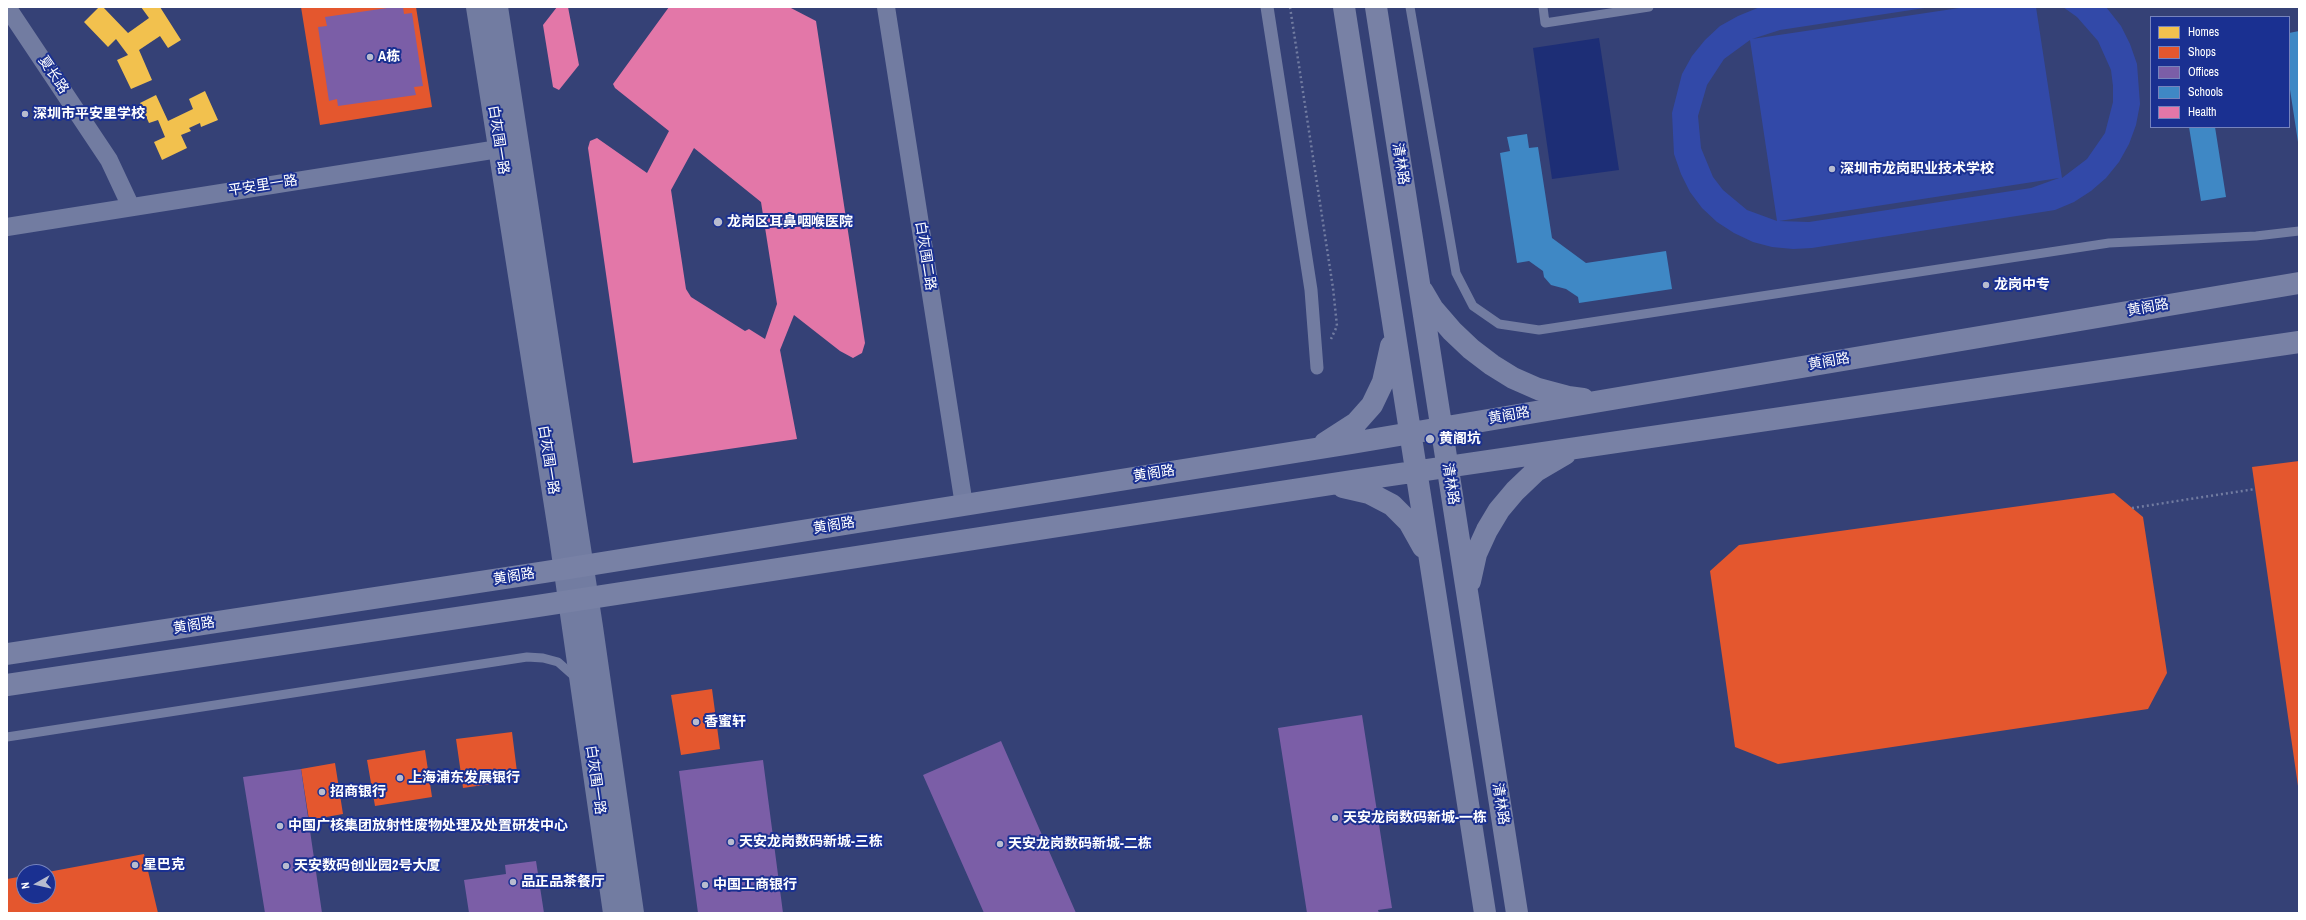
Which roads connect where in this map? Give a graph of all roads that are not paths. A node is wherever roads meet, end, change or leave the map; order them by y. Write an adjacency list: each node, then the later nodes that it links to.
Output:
1 (7, 7): 14 (street, 夏长路)
2 (477, 7): 13 (street, 白灰围一路)
3 (497, 7): 13 (street, 白灰围一路)
4 (886, 7): 30 (street, 白灰围二路)
5 (1267, 7): 21 (street)
6 (1344, 7): 12 (main road)
7 (1376, 7): 11 (main road, 清林路)
8 (1410, 7): 16 (lane)
9 (1543, 7): 10 (lane)
10 (1649, 7)
11 (1395, 131): 12 (main road); 18 (main road, 清林路)
12 (1364, 135): 19 (main road)
13 (508, 147): 14 (street, 平安里一路); 31 (street, 白灰围一路)
14 (131, 207): 15 (street, 平安里一路)
15 (7, 227)
16 (2299, 231)
17 (2299, 283): 22 (main road, 黄阁路)
18 (1419, 284): 22 (main road); 23 (main road, 清林路)
19 (1393, 324): 24 (main road); 26 (main road)
20 (2299, 342): 25 (main road)
21 (1317, 368)
22 (1600, 401): 23 (main road, 黄阁路)
23 (1441, 428): 24 (main road, 黄阁路); 27 (main road, 清林路)
24 (1410, 433): 26 (main road, 黄阁路); 28 (main road)
25 (1581, 447): 27 (main road); 34 (main road)
26 (1311, 449): 30 (main road, 黄阁路)
27 (1447, 467): 28 (main road); 34 (main road, 清林路)
28 (1416, 472): 29 (main road); 32 (main road)
29 (1317, 486): 32 (main road); 33 (main road)
30 (964, 505): 31 (main road, 黄阁路)
31 (574, 568): 33 (street, 白灰围一路); 35 (main road, 黄阁路)
32 (1432, 572): 41 (main road)
33 (578, 600): 36 (main road); 37 (street, 白灰围一路); 40 (street, 白灰围一路)
34 (1469, 600): 42 (main road, 清林路)
35 (7, 654)
36 (7, 685)
37 (581, 686): 38 (lane); 39 (street, 白灰围一路)
38 (7, 737)
39 (614, 913)
40 (633, 913)
41 (1485, 913)
42 (1517, 913)

